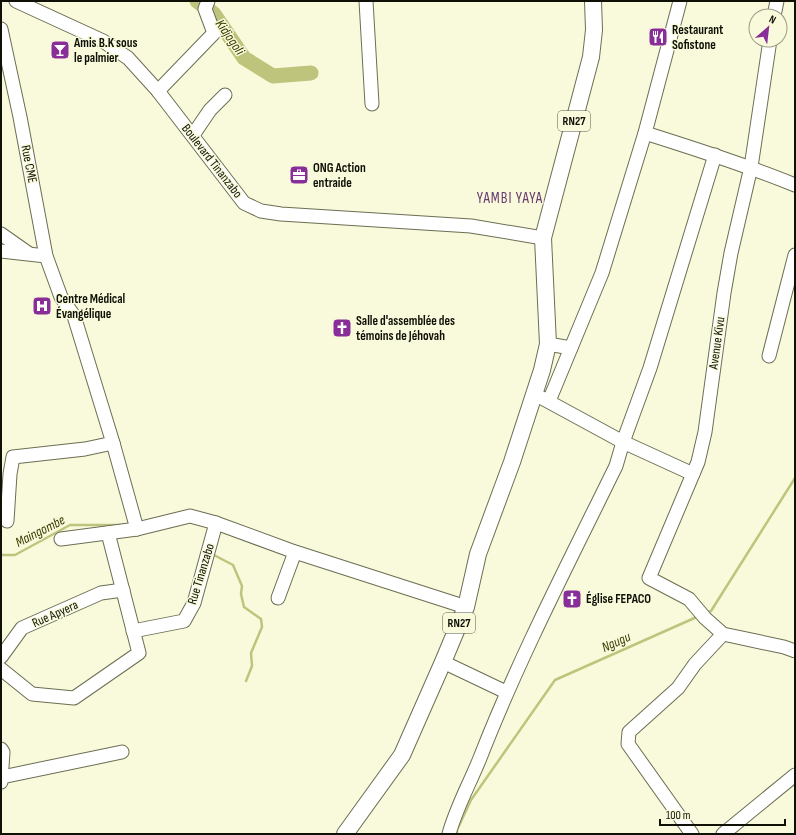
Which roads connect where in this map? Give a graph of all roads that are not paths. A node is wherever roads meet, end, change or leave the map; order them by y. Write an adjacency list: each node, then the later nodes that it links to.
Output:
1 (366, 1): 10 (street)
2 (593, 1): 17 (main road, RN27)
3 (680, 1): 11 (street)
4 (22, 2): 8 (street, Boulevard Tinanzabo)
5 (206, 4): 8 (street)
6 (1, 29): 21 (street, Rue CME)
7 (769, 48): 14 (street, Avenue Kivu)
8 (158, 91): 12 (street, Boulevard Tinanzabo)
9 (225, 95): 12 (street)
10 (372, 104)
11 (645, 133): 13 (street); 23 (street)
12 (193, 136): 17 (street, Boulevard Tinanzabo)
13 (715, 155): 14 (street); 27 (street)
14 (751, 167): 15 (street); 29 (street, Avenue Kivu)
15 (795, 185)
16 (1, 234): 19 (street)
17 (543, 238): 22 (main road, RN27)
18 (1, 251): 19 (street)
19 (28, 253): 21 (street)
20 (795, 255): 24 (street)
21 (46, 256): 28 (street, Rue CME)
22 (548, 344): 23 (street); 25 (main road, RN27)
23 (570, 348): 26 (street)
24 (769, 356)
25 (534, 394): 26 (street); 38 (main road, RN27)
26 (549, 401): 27 (street)
27 (623, 442): 29 (street); 45 (street)
28 (113, 443): 30 (street); 32 (street, Rue CME)
29 (694, 474): 40 (street, Avenue Kivu)
30 (7, 521)
31 (216, 523): 32 (street); 35 (street); 39 (street, Rue Tinanzabo)
32 (136, 526): 33 (street)
33 (108, 533): 34 (street); 36 (street)
34 (61, 539)
35 (295, 552): 37 (street); 38 (street)
36 (122, 590): 39 (street); 42 (street, Rue Apyera)
37 (278, 598)
38 (466, 607): 43 (main road, RN27)
39 (133, 631): 44 (street)
40 (723, 634): 41 (street); 52 (street)
41 (795, 651)
42 (1, 657)
43 (443, 662): 45 (street); 50 (main road, RN27)
44 (1, 669)
45 (506, 692): 51 (street)
46 (1, 749): 49 (street)
47 (122, 752): 49 (street)
48 (795, 775): 53 (street)
49 (2, 779)
50 (346, 834)
51 (449, 834)
52 (692, 834)
53 (723, 834)

